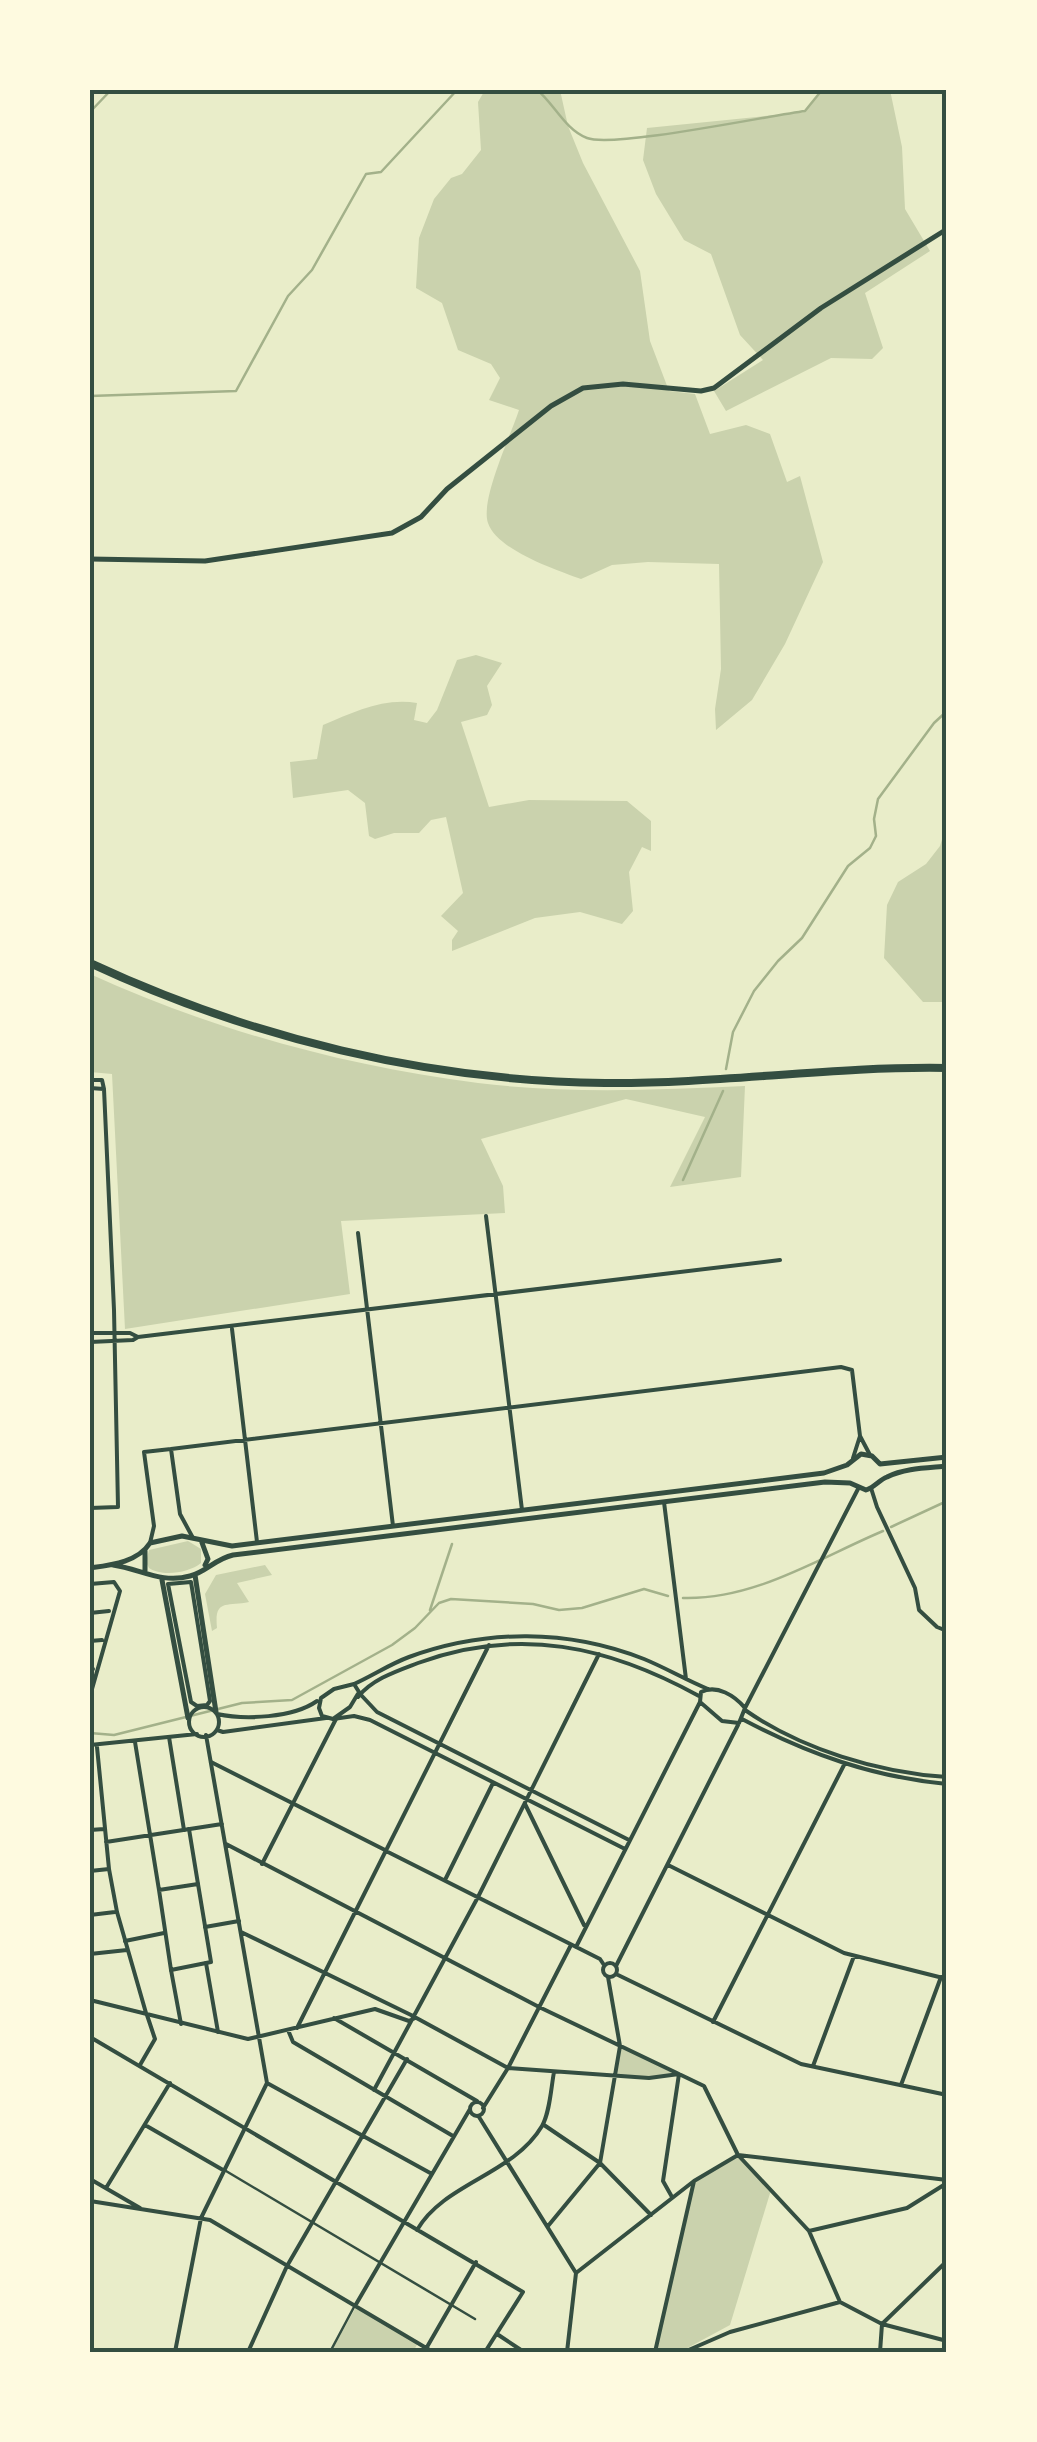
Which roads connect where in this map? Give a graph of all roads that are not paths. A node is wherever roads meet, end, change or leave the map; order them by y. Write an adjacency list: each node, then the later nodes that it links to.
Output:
1 (947, 228): 2 (street)
2 (90, 559)
3 (90, 963): 4 (highway)
4 (947, 1068)
5 (90, 1080): 7 (street)
6 (90, 1088): 7 (street)
7 (104, 1088): 15 (street)
8 (486, 1216): 11 (street)
9 (358, 1233): 12 (street)
10 (780, 1260): 11 (street)
11 (495, 1294): 12 (street); 19 (street)
12 (368, 1311): 13 (street); 20 (street)
13 (232, 1327): 16 (street); 22 (street)
14 (90, 1333): 15 (street)
15 (114, 1333): 16 (street); 17 (street)
16 (138, 1337): 17 (street)
17 (114, 1341): 18 (street); 35 (street)
18 (90, 1342)
19 (510, 1408): 20 (street); 21 (street); 36 (street)
20 (381, 1423): 22 (street); 37 (street)
21 (860, 1436): 24 (street); 26 (street)
22 (244, 1440): 23 (street); 40 (street)
23 (171, 1448): 38 (street); 41 (street)
24 (870, 1455): 26 (street); 27 (street)
25 (947, 1457): 27 (street)
26 (853, 1458): 28 (street)
27 (880, 1464): 30 (street)
28 (847, 1466): 31 (street); 36 (street)
29 (947, 1466): 30 (street)
30 (881, 1479): 32 (street)
31 (850, 1483): 33 (street); 34 (street)
32 (871, 1488): 33 (street); 51 (street)
33 (858, 1489): 64 (street)
34 (664, 1502): 46 (street); 56 (street)
35 (90, 1508)
36 (522, 1510): 37 (street)
37 (393, 1526): 40 (street)
38 (193, 1538): 39 (street); 41 (street)
39 (202, 1540): 40 (street); 46 (street)
40 (257, 1542)
41 (150, 1543): 42 (street)
42 (146, 1551): 43 (street); 45 (street)
43 (110, 1565): 44 (street); 45 (street)
44 (90, 1568)
45 (144, 1571): 47 (street)
46 (198, 1573): 47 (street); 65 (street)
47 (162, 1580): 67 (street)
48 (90, 1584): 60 (street)
49 (109, 1610): 50 (street)
50 (90, 1613)
51 (947, 1630)
52 (102, 1640): 53 (street)
53 (90, 1641)
54 (489, 1646): 55 (street); 59 (street); 74 (street)
55 (599, 1654): 62 (street); 82 (street)
56 (686, 1678): 57 (street); 58 (street)
57 (354, 1684): 59 (street); 61 (street)
58 (708, 1689): 62 (street); 64 (street)
59 (360, 1694): 66 (street); 74 (street)
60 (90, 1696)
61 (321, 1698): 65 (street); 66 (street)
62 (700, 1699): 68 (street); 90 (street)
63 (194, 1705): 63 (street)
64 (745, 1709): 68 (street); 79 (street)
65 (216, 1713): 67 (street); 69 (street)
66 (333, 1718): 69 (street); 76 (street); 83 (street)
67 (188, 1721): 70 (street); 72 (street)
68 (741, 1721): 78 (street); 96 (street)
69 (217, 1730): 71 (street)
70 (197, 1734): 71 (street); 72 (street)
71 (206, 1735): 77 (street)
72 (169, 1738): 73 (street); 87 (street)
73 (135, 1742): 75 (street); 89 (street)
74 (440, 1745): 76 (street); 82 (street)
75 (93, 1746): 86 (street)
76 (436, 1754): 80 (street); 94 (street)
77 (211, 1762): 83 (street); 85 (street)
78 (844, 1765): 81 (street); 106 (street)
79 (947, 1777)
80 (493, 1783): 84 (street); 99 (street)
81 (947, 1784)
82 (531, 1792): 84 (street); 90 (street)
83 (294, 1802): 94 (street); 95 (street)
84 (526, 1802): 93 (street); 102 (street); 109 (street)
85 (222, 1824): 87 (street); 92 (street)
86 (104, 1829): 88 (street); 91 (street)
87 (187, 1829): 89 (street); 100 (street)
88 (90, 1830)
89 (150, 1836): 91 (street); 101 (street)
90 (629, 1840): 93 (street)
91 (106, 1842): 97 (street)
92 (226, 1844): 95 (street); 107 (street)
93 (625, 1848): 109 (street)
94 (386, 1851): 99 (street); 104 (street)
95 (262, 1864): 104 (street)
96 (668, 1865): 106 (street); 120 (street)
97 (109, 1869): 98 (street); 103 (street)
98 (90, 1871)
99 (444, 1880): 102 (street)
100 (198, 1884): 101 (street); 108 (street)
101 (158, 1890): 111 (street)
102 (478, 1897): 113 (street); 117 (street)
103 (117, 1912): 105 (street); 112 (street)
104 (355, 1912): 117 (street); 122 (street)
105 (90, 1914)
106 (768, 1915): 116 (street); 131 (street)
107 (239, 1920): 108 (street); 110 (street)
108 (205, 1928): 118 (street)
109 (586, 1928): 113 (street)
110 (241, 1932): 122 (street); 137 (street)
111 (165, 1933): 112 (street); 121 (street)
112 (125, 1940): 114 (street)
113 (574, 1946): 119 (street); 127 (street)
114 (127, 1950): 115 (street); 128 (street)
115 (90, 1954)
116 (854, 1956): 125 (street); 142 (street)
117 (446, 1958): 127 (street); 130 (street)
118 (206, 1963): 121 (street); 135 (street)
119 (604, 1965): 120 (street); 124 (street)
120 (616, 1966): 123 (street)
121 (171, 1970): 132 (street)
122 (323, 1974): 130 (street); 133 (street)
123 (616, 1974): 124 (street); 131 (street)
124 (608, 1978): 138 (street)
125 (944, 1978): 149 (street)
126 (90, 2000): 128 (street)
127 (539, 2006): 138 (street); 143 (street)
128 (146, 2013): 132 (street); 141 (street)
129 (334, 2018): 130 (street); 133 (street); 139 (street)
130 (415, 2018): 139 (street); 143 (street)
131 (714, 2022): 142 (street)
132 (181, 2024): 135 (street)
133 (297, 2028): 134 (street)
134 (288, 2030): 137 (street); 150 (street)
135 (218, 2032): 137 (street)
136 (90, 2037): 141 (street)
137 (260, 2037): 148 (street)
138 (620, 2046): 145 (street); 146 (street)
139 (396, 2052): 140 (street); 150 (street)
140 (407, 2059): 152 (street); 153 (street)
141 (140, 2065): 147 (street)
142 (813, 2066): 149 (street)
143 (508, 2068): 144 (street); 154 (street)
144 (554, 2072): 146 (street); 158 (street)
145 (679, 2074): 146 (street); 162 (street); 172 (street)
146 (615, 2075): 164 (street)
147 (170, 2082): 157 (street); 159 (street)
148 (267, 2082): 159 (street); 160 (street)
149 (900, 2085): 151 (street)
150 (374, 2090): 152 (street)
151 (947, 2094)
152 (384, 2096): 160 (street); 161 (street)
153 (477, 2102): 154 (street); 155 (street)
154 (484, 2108): 156 (street)
155 (470, 2110): 156 (street); 161 (street)
156 (478, 2117): 163 (street)
157 (145, 2124): 165 (street); 171 (street)
158 (543, 2125): 163 (street); 164 (street)
159 (246, 2129): 165 (street); 168 (street)
160 (361, 2136): 166 (street); 168 (street)
161 (453, 2136): 166 (street)
162 (738, 2155): 169 (street); 170 (street); 181 (street)
163 (508, 2163): 179 (street); 180 (street)
164 (600, 2163): 175 (street); 179 (street)
165 (224, 2171): 176 (street); 177 (lane)
166 (432, 2174): 178 (street)
167 (90, 2179): 171 (street)
168 (334, 2181): 177 (street); 178 (street)
169 (694, 2181): 172 (street); 202 (street)
170 (947, 2181): 181 (street)
171 (106, 2188): 174 (street)
172 (672, 2196): 175 (street)
173 (90, 2201): 174 (street)
174 (144, 2210): 176 (street)
175 (651, 2215): 186 (street)
176 (201, 2218): 185 (street); 195 (street)
177 (310, 2222): 184 (lane); 185 (street)
178 (404, 2224): 180 (street); 184 (street)
179 (548, 2226): 186 (street)
180 (417, 2230): 183 (street)
181 (810, 2231): 187 (street)
182 (947, 2260): 191 (street)
183 (476, 2262): 189 (street); 192 (street)
184 (380, 2264): 188 (street); 189 (lane)
185 (286, 2266): 188 (street); 196 (street)
186 (576, 2272): 201 (street)
187 (840, 2302): 191 (street); 203 (street)
188 (354, 2306): 194 (street); 197 (lane)
189 (450, 2306): 190 (lane); 194 (street)
190 (475, 2319)
191 (882, 2324): 193 (street); 204 (street)
192 (497, 2334): 199 (street); 200 (street)
193 (947, 2341)
194 (426, 2348): 198 (street)
195 (174, 2352)
196 (248, 2352)
197 (330, 2352)
198 (432, 2352)
199 (485, 2352)
200 (524, 2352)
201 (567, 2352)
202 (655, 2352)
203 (684, 2352)
204 (880, 2352)

